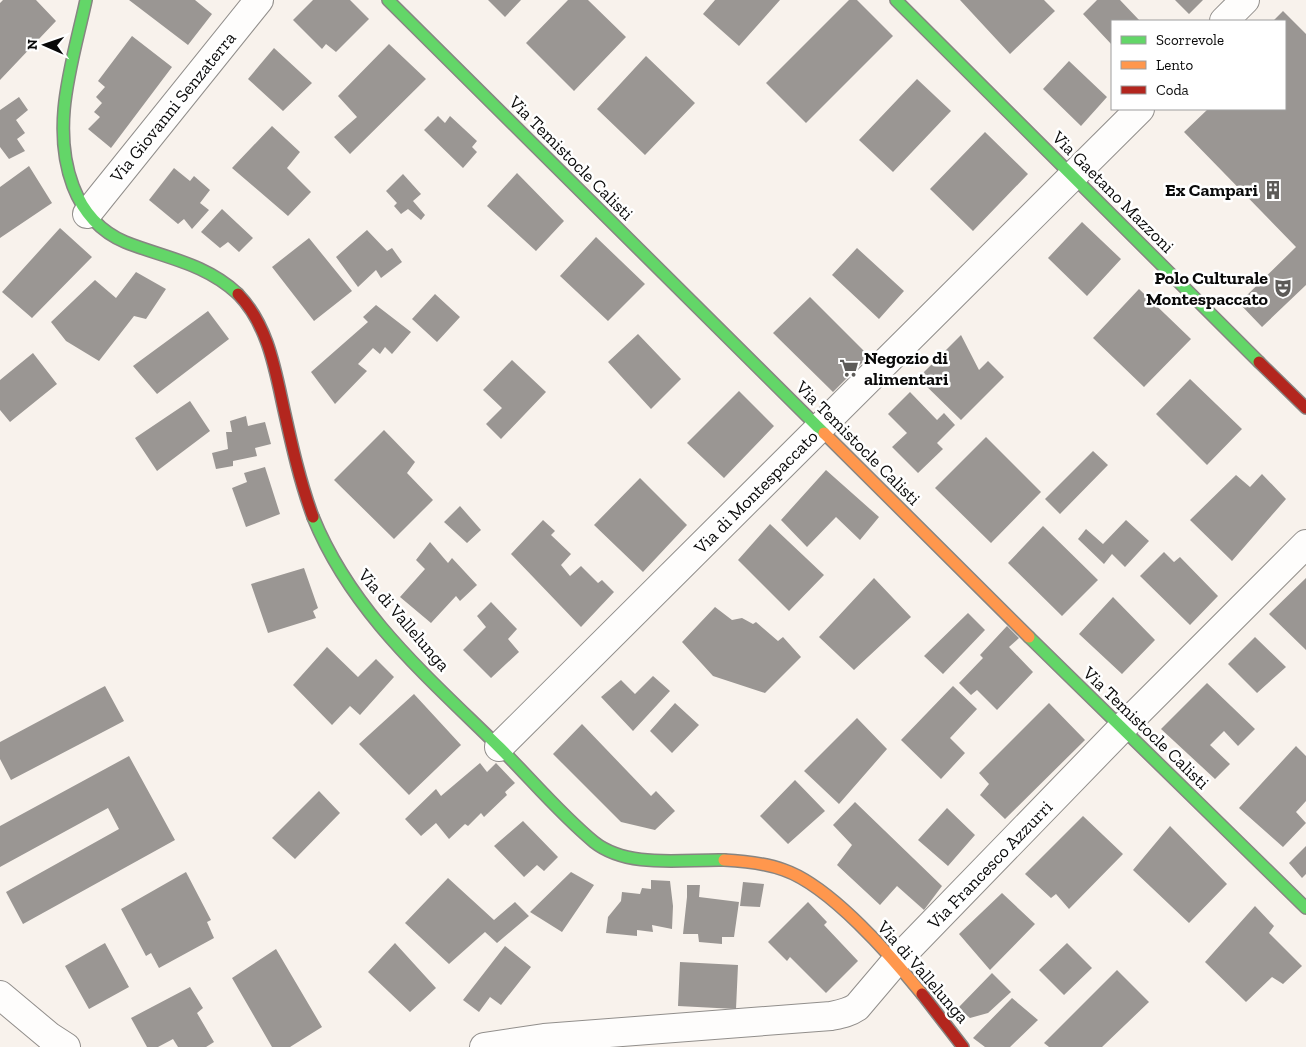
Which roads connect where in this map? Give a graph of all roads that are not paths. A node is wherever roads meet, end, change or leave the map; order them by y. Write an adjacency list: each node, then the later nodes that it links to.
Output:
1 (86, 0): 9 (street, Via di Vallelunga)
2 (259, 0): 9 (street, Via Giovanni Senzaterra)
3 (388, 0): 11 (street, Via Temistocle Calisti)
4 (896, 0): 8 (street, Via Gaetano Mazzoni)
5 (1245, 0): 6 (street)
6 (1225, 20)
7 (1139, 110): 8 (street, Via di Montespaccato)
8 (1072, 177): 10 (street, Via Gaetano Mazzoni); 11 (street, Via di Montespaccato)
9 (87, 214): 14 (street, Via di Vallelunga)
10 (1306, 408)
11 (818, 429): 13 (street, Via Temistocle Calisti); 14 (street, Via di Montespaccato)
12 (1306, 544): 13 (street, Via Francesco Azzurri)
13 (1121, 729): 15 (street, Via Temistocle Calisti); 16 (street, Via Francesco Azzurri)
14 (499, 748): 16 (street, Via di Vallelunga)
15 (1306, 908)
16 (896, 961): 19 (street, Via Francesco Azzurri); 20 (street, Via di Vallelunga)
17 (1, 999): 18 (street)
18 (66, 1047)
19 (484, 1047)
20 (964, 1047)

